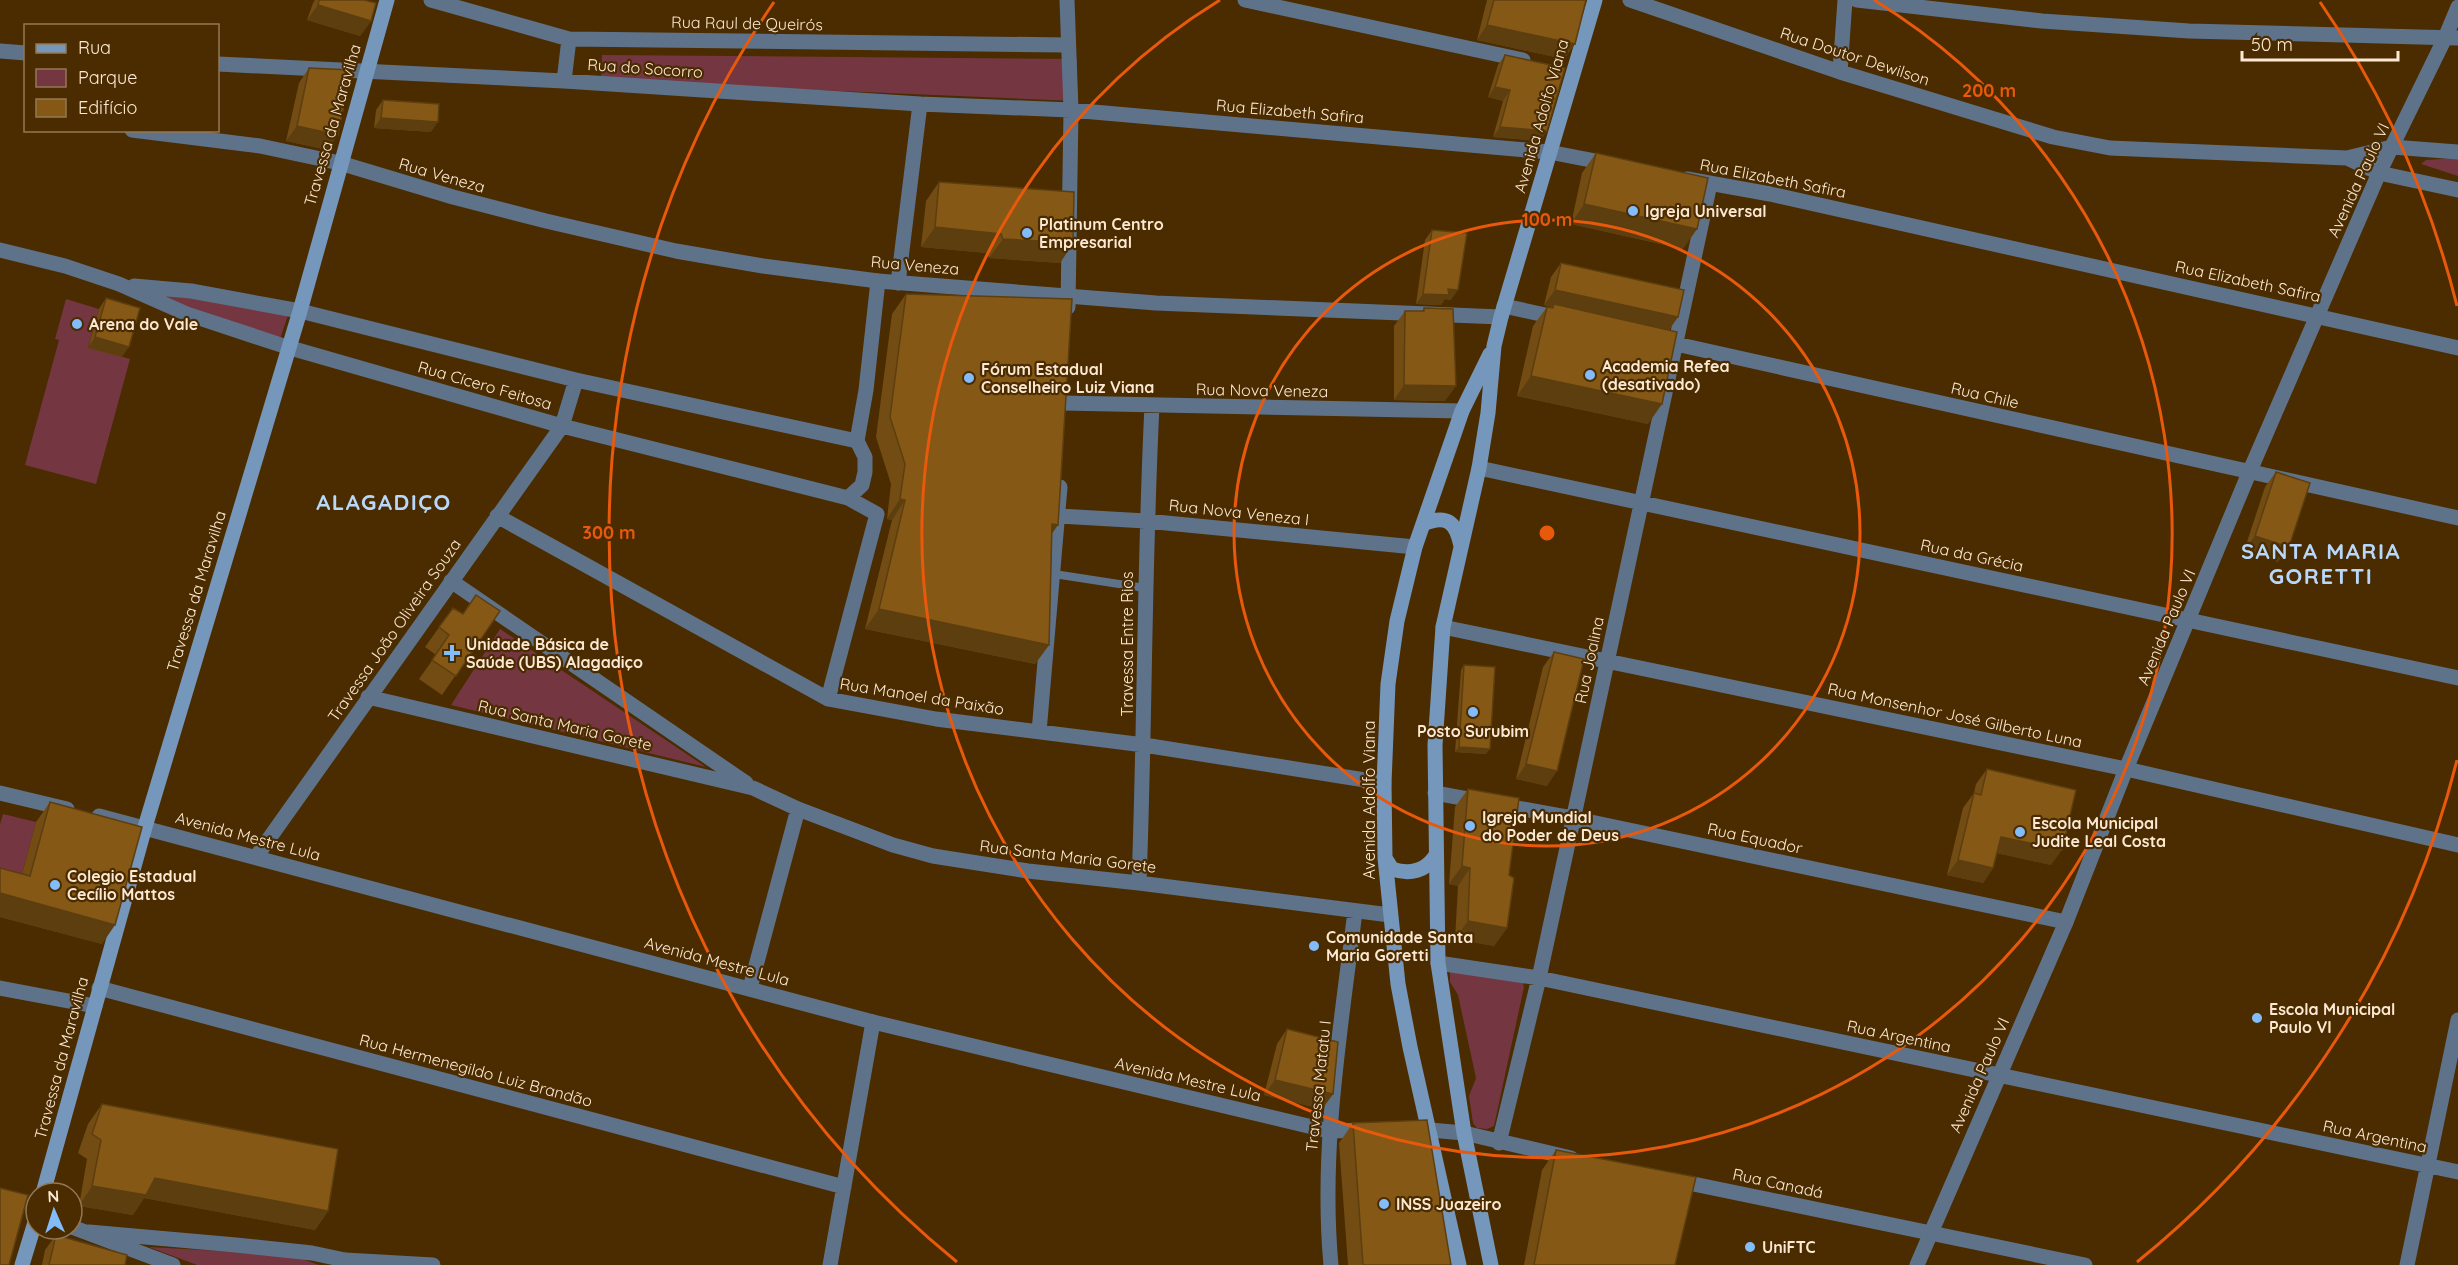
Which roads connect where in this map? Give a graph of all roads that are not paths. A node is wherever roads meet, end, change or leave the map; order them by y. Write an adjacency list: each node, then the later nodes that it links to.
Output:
1 (387, 0): 20 (main road, Travessa da Maravilha)
2 (431, 0): 11 (street, Rua Raul de Queirós)
3 (1067, 0): 12 (street)
4 (1245, 0): 15 (street)
5 (1595, 0): 18 (main road, Avenida Adolfo Viana)
6 (1630, 0): 19 (street, Rua Doutor Dewilson)
7 (1845, 0): 19 (street)
8 (1857, 0): 10 (street)
9 (2458, 7): 10 (street, Avenida Paulo VI)
10 (2452, 38): 25 (street, Avenida Paulo VI)
11 (569, 39): 12 (street, Rua Raul de Queirós); 21 (street)
12 (1068, 45): 23 (street)
13 (0, 51): 14 (street)
14 (24, 52)
15 (1537, 63)
16 (219, 64): 20 (street, Rua do Socorro)
17 (1557, 68): 18 (street)
18 (1573, 71): 26 (main road, Avenida Adolfo Viana)
19 (1840, 72): 28 (street, Rua Doutor Dewilson)
20 (365, 73): 21 (street, Rua do Socorro); 29 (main road, Travessa da Maravilha)
21 (564, 81): 22 (street, Rua do Socorro)
22 (920, 104): 23 (street, Rua do Socorro); 37 (street)
23 (1071, 110): 26 (street, Rua Elizabeth Safira); 39 (street)
24 (148, 132): 29 (street)
25 (2392, 147): 27 (street, Rua Doutor Dewilson); 28 (street, Rua Doutor Dewilson); 31 (street, Avenida Paulo VI)
26 (1550, 152): 30 (street, Rua Elizabeth Safira); 41 (main road, Avenida Adolfo Viana)
27 (2458, 152)
28 (2347, 158): 31 (street)
29 (340, 163): 36 (street, Rua Veneza); 40 (main road, Travessa da Maravilha)
30 (1630, 168)
31 (2379, 173): 34 (street); 42 (street, Avenida Paulo VI)
32 (1675, 177): 33 (street, Rua Elizabeth Safira)
33 (1710, 184): 42 (street, Rua Elizabeth Safira); 46 (street, Rua Joalina)
34 (2458, 190)
35 (0, 250): 38 (street, Rua Cícero Feitosa)
36 (878, 281): 37 (street, Rua Veneza); 55 (street)
37 (898, 283): 39 (street, Rua Veneza)
38 (119, 284): 40 (street, Rua Cícero Feitosa); 48 (street, Rua Cícero Feitosa)
39 (1069, 295): 41 (street, Rua Veneza); 43 (street)
40 (300, 311): 48 (main road, Travessa da Maravilha); 50 (street, Rua Cícero Feitosa)
41 (1502, 311): 44 (street); 47 (main road, Avenida Adolfo Viana)
42 (2318, 315): 49 (street, Rua Elizabeth Safira); 58 (street, Avenida Paulo VI)
43 (1067, 319)
44 (1572, 321)
45 (1653, 339): 46 (street, Rua Chile)
46 (1675, 344): 58 (street, Rua Chile); 60 (street, Rua Joalina)
47 (1494, 346): 53 (main road, Avenida Adolfo Viana); 56 (main road, Avenida Adolfo Viana)
48 (287, 347): 54 (street, Rua Cícero Feitosa); 86 (main road, Travessa da Maravilha)
49 (2458, 348)
50 (576, 380): 54 (street, Travessa João Oliveira Souza); 55 (street, Rua Cícero Feitosa)
51 (1063, 403): 52 (street, Rua Nova Veneza)
52 (1152, 406): 53 (street, Rua Nova Veneza); 64 (street, Travessa Entre Rios)
53 (1462, 411): 65 (main road, Avenida Adolfo Viana)
54 (562, 426): 59 (street, Rua Cícero Feitosa); 61 (street, Travessa João Oliveira Souza)
55 (857, 441): 59 (street)
56 (1479, 468): 60 (street, Rua da Grécia); 66 (main road, Avenida Adolfo Viana)
57 (1060, 471): 62 (street)
58 (2249, 472): 63 (street, Rua Chile); 71 (street, Avenida Paulo VI)
59 (848, 498): 76 (street, Rua Cícero Feitosa)
60 (1640, 501): 71 (street, Rua da Grécia); 73 (street, Rua Joalina)
61 (497, 516): 69 (street, Travessa João Oliveira Souza); 76 (street, Rua Manoel da Paixão)
62 (1059, 516): 64 (street, Rua Nova Veneza I); 68 (street)
63 (2458, 518)
64 (1146, 521): 67 (street, Rua Nova Veneza I); 70 (street, Travessa Entre Rios)
65 (1423, 524): 66 (main road); 67 (main road, Avenida Adolfo Viana)
66 (1461, 546): 72 (main road, Avenida Adolfo Viana)
67 (1415, 547): 80 (main road, Avenida Adolfo Viana)
68 (1054, 574): 70 (lane); 77 (street)
69 (451, 581): 75 (street, Travessa João Oliveira Souza); 81 (street, Rua Santa Maria Gorete)
70 (1145, 588): 78 (street, Travessa Entre Rios)
71 (2188, 621): 74 (street, Rua da Grécia); 79 (street, Avenida Paulo VI)
72 (1443, 627): 73 (street, Rua Monsenhor José Gilberto Luna); 83 (main road, Avenida Adolfo Viana)
73 (1607, 661): 79 (street, Rua Monsenhor José Gilberto Luna); 85 (street, Rua Joalina)
74 (2458, 678)
75 (368, 697): 81 (street, Rua Santa Maria Gorete); 89 (street, Travessa João Oliveira Souza)
76 (828, 699): 77 (street, Rua Manoel da Paixão)
77 (1039, 732): 78 (street, Rua Manoel da Paixão)
78 (1144, 745): 80 (street, Rua Manoel da Paixão); 91 (street, Travessa Entre Rios)
79 (2126, 769): 87 (street, Rua Monsenhor José Gilberto Luna); 94 (street, Avenida Paulo VI)
80 (1384, 783): 90 (main road, Avenida Adolfo Viana)
81 (753, 788): 84 (street, Rua Santa Maria Gorete)
82 (0, 793): 86 (street, Avenida Mestre Lula)
83 (1435, 793): 85 (street, Rua Equador); 88 (main road, Avenida Adolfo Viana)
84 (798, 809): 91 (street, Rua Santa Maria Gorete); 99 (street)
85 (1572, 818): 94 (street, Rua Equador); 96 (street, Rua Joalina)
86 (145, 827): 89 (street, Avenida Mestre Lula); 98 (main road, Travessa da Maravilha)
87 (2458, 845)
88 (1436, 855): 90 (main road); 95 (main road, Avenida Adolfo Viana)
89 (256, 857): 99 (street, Avenida Mestre Lula)
90 (1385, 858): 93 (main road, Avenida Adolfo Viana)
91 (1139, 883): 92 (street, Rua Santa Maria Gorete)
92 (1355, 911): 93 (street, Rua Santa Maria Gorete); 107 (street, Travessa Matatu I)
93 (1390, 915): 106 (main road, Avenida Adolfo Viana)
94 (2066, 922): 103 (street, Avenida Paulo VI)
95 (1438, 963): 96 (street, Rua Argentina); 108 (main road, Avenida Adolfo Viana)
96 (1539, 978): 103 (street, Rua Argentina); 109 (street, Rua Joalina)
97 (0, 988): 100 (street)
98 (99, 988): 100 (main road, Travessa da Maravilha); 115 (street, Rua Hermenegildo Luiz Brandão)
99 (750, 988): 102 (street, Avenida Mestre Lula)
100 (94, 1006): 114 (main road, Travessa da Maravilha)
101 (2458, 1020): 111 (street)
102 (873, 1022): 107 (street, Avenida Mestre Lula); 115 (street)
103 (1999, 1075): 111 (street, Rua Argentina); 118 (street, Avenida Paulo VI)
104 (1410, 1129): 106 (street)
105 (1387, 1130): 107 (street, Avenida Mestre Lula)
106 (1430, 1130): 108 (street); 126 (main road, Avenida Adolfo Viana)
107 (1329, 1131): 125 (street, Travessa Matatu I)
108 (1464, 1133): 109 (street); 127 (main road, Avenida Adolfo Viana)
109 (1499, 1143): 110 (street)
110 (1589, 1162)
111 (2427, 1165): 112 (street, Rua Argentina); 130 (street)
112 (2458, 1172)
113 (1657, 1176): 118 (street, Rua Canadá)
114 (46, 1181)
115 (844, 1187): 124 (street)
116 (84, 1231): 117 (street)
117 (88, 1232): 120 (street); 122 (street)
118 (1930, 1234): 128 (street, Avenida Paulo VI); 129 (street, Rua Canadá)
119 (29, 1241): 121 (main road)
120 (349, 1262): 123 (street)
121 (22, 1265)
122 (173, 1265)
123 (433, 1265)
124 (830, 1265)
125 (1331, 1265)
126 (1459, 1265)
127 (1491, 1265)
128 (1917, 1265)
129 (2085, 1265)
130 (2407, 1265)

